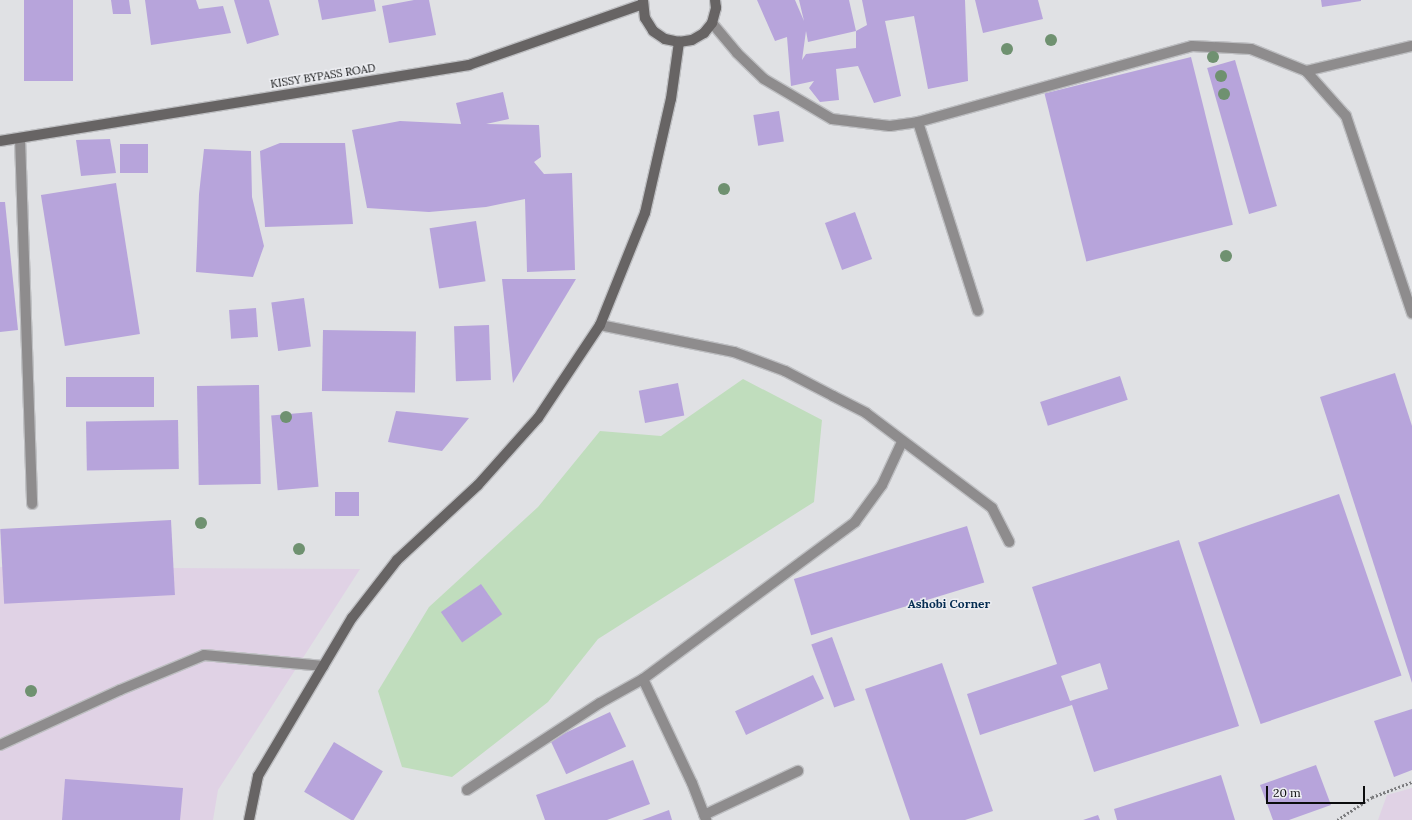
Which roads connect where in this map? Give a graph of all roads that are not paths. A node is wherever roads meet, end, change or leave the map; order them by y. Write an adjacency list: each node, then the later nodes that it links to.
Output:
1 (715, 0): 3 (main road)
2 (643, 2): 4 (main road); 8 (main road, KISSY BYPASS ROAD)
3 (712, 23): 4 (main road); 7 (lane)
4 (679, 42): 12 (main road)
5 (1412, 46): 6 (lane)
6 (1306, 71): 7 (lane); 11 (lane)
7 (918, 122): 10 (lane)
8 (20, 138): 9 (main road, KISSY BYPASS ROAD); 14 (lane)
9 (0, 141)
10 (978, 310)
11 (1412, 313)
12 (600, 325): 13 (lane); 16 (main road)
13 (902, 442): 15 (lane); 17 (lane)
14 (32, 504)
15 (1009, 542)
16 (323, 666): 18 (lane); 22 (main road)
17 (643, 680): 20 (lane); 21 (lane)
18 (0, 745)
19 (798, 771): 21 (lane)
20 (468, 790)
21 (705, 817)
22 (249, 820)

